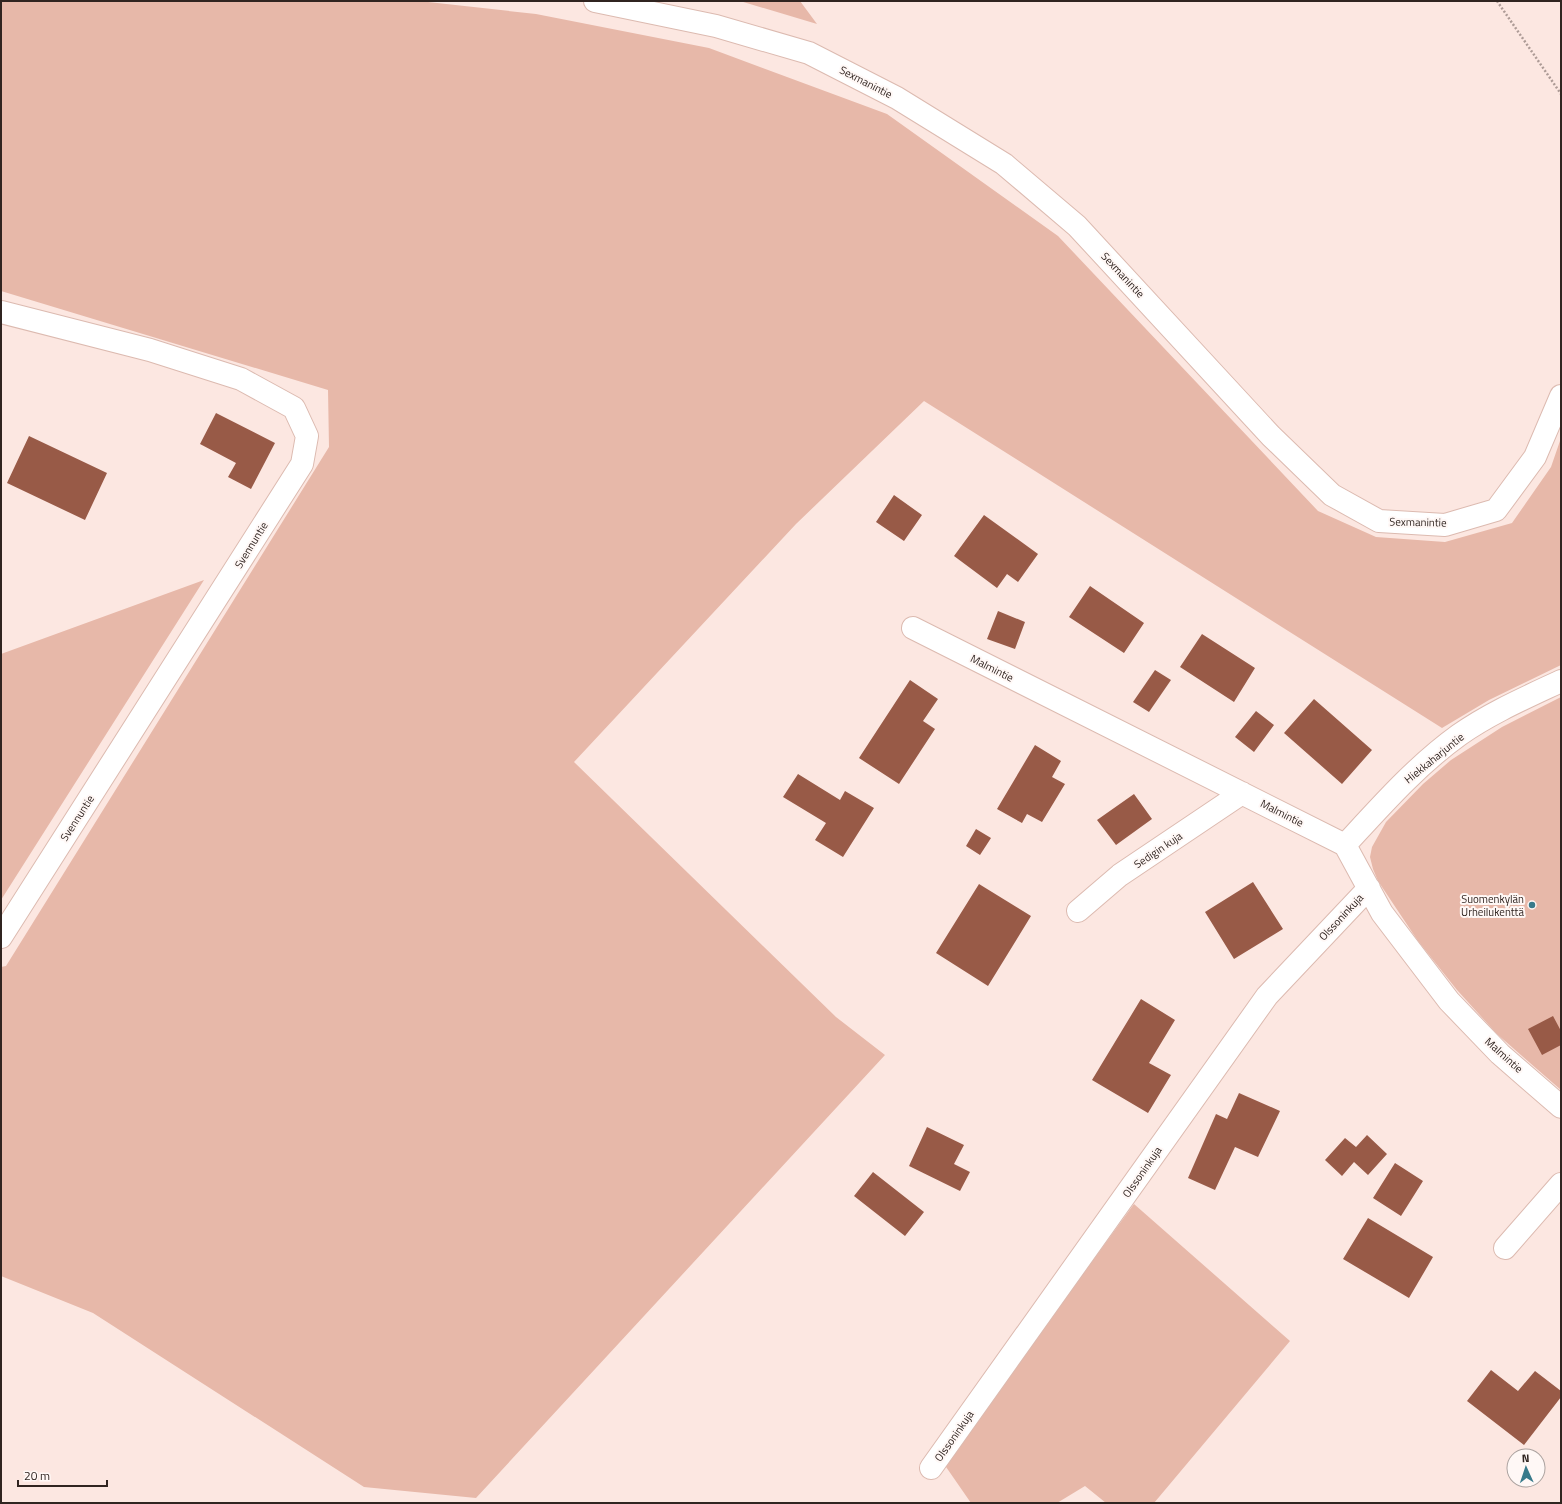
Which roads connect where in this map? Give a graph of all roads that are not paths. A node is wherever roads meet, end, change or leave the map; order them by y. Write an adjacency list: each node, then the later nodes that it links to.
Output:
1 (595, 1): 3 (street, Sexmanintie)
2 (1, 312): 10 (street, Svennuntie)
3 (1561, 396)
4 (913, 628): 6 (street, Malmintie)
5 (1561, 681): 7 (street, Hiekkaharjuntie)
6 (1242, 793): 7 (street, Malmintie); 9 (street, Sedigin kuja)
7 (1345, 845): 8 (street, Malmintie)
8 (1369, 888): 11 (street, Malmintie); 14 (street, Olssoninkuja)
9 (1078, 911)
10 (1, 937)
11 (1561, 1107)
12 (1561, 1184): 13 (street)
13 (1505, 1248)
14 (931, 1468)

